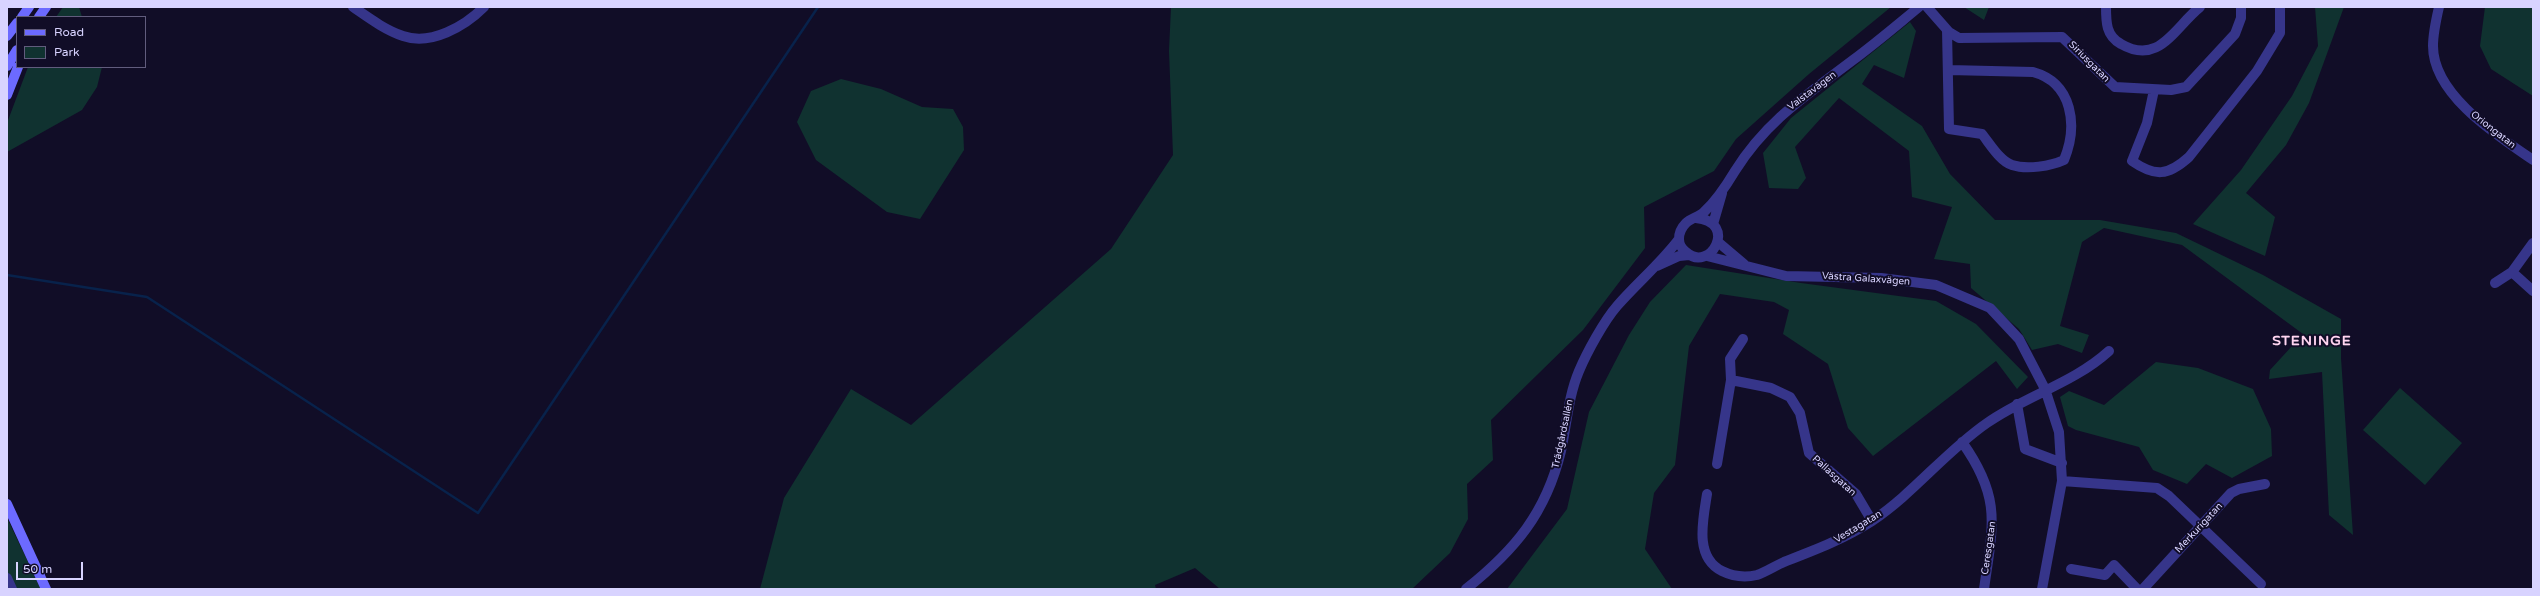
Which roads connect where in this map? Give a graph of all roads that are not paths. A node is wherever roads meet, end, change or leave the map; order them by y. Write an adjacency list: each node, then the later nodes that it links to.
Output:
1 (29, 7): 14 (main road)
2 (34, 7): 15 (main road)
3 (46, 7): 16 (main road)
4 (50, 7): 17 (main road)
5 (353, 7): 6 (street)
6 (484, 7)
7 (1920, 7): 29 (street, Valstavägen)
8 (1927, 7): 19 (street, Siriusgatan)
9 (2106, 7): 10 (street)
10 (2200, 7)
11 (2241, 7): 26 (street, Siriusgatan)
12 (2280, 7): 26 (street)
13 (2439, 7): 28 (street, Oriongatan)
14 (23, 16)
15 (29, 16)
16 (40, 16)
17 (46, 16)
18 (16, 24): 21 (main road)
19 (1947, 30): 25 (street); 26 (street, Siriusgatan)
20 (16, 35): 22 (main road)
21 (7, 36)
22 (7, 44)
23 (16, 52): 24 (main road)
24 (10, 64): 27 (main road)
25 (1949, 70): 25 (street)
26 (2154, 90)
27 (7, 95)
28 (2533, 160)
29 (1722, 192): 30 (street, Valstavägen); 31 (street, Valstavägen)
30 (1696, 218): 31 (street); 32 (street, Valstavägen)
31 (1713, 224): 33 (street)
32 (1679, 239): 35 (street); 38 (street, Trädgårdsallén)
33 (1718, 242): 36 (street); 37 (street, Västra Galaxvägen)
34 (2533, 243): 39 (street)
35 (1689, 255): 36 (street); 38 (street, Trädgårdsallén)
36 (1707, 256): 37 (street, Västra Galaxvägen)
37 (1747, 266): 45 (street, Västra Galaxvägen)
38 (1650, 270): 61 (street, Trädgårdsallén)
39 (2512, 272): 40 (street); 41 (street)
40 (2495, 283)
41 (2533, 291)
42 (1743, 339): 44 (street)
43 (2109, 350): 45 (street, Vestagatan)
44 (1732, 380): 49 (street); 54 (street, Pallasgatan)
45 (2046, 389): 46 (street, Vestagatan); 48 (street, Västra Galaxvägen)
46 (2017, 404): 47 (street, Vestagatan); 48 (street)
47 (1962, 442): 54 (street, Vestagatan); 62 (street, Ceresgatan)
48 (2062, 463): 50 (street, Västra Galaxvägen)
49 (1717, 464)
50 (2062, 481): 55 (street); 63 (street, Västra Galaxvägen)
51 (2265, 484): 55 (street, Merkurigatan)
52 (1707, 494): 54 (street, Vestagatan)
53 (7, 504): 60 (main road)
54 (1872, 521)
55 (2200, 526): 58 (street); 65 (street, Merkurigatan)
56 (2071, 569): 64 (street)
57 (7, 578): 59 (street)
58 (2260, 584)
59 (12, 589)
60 (46, 589)
61 (1466, 589)
62 (1984, 589)
63 (2042, 589)
64 (2137, 589)
65 (2143, 589)

